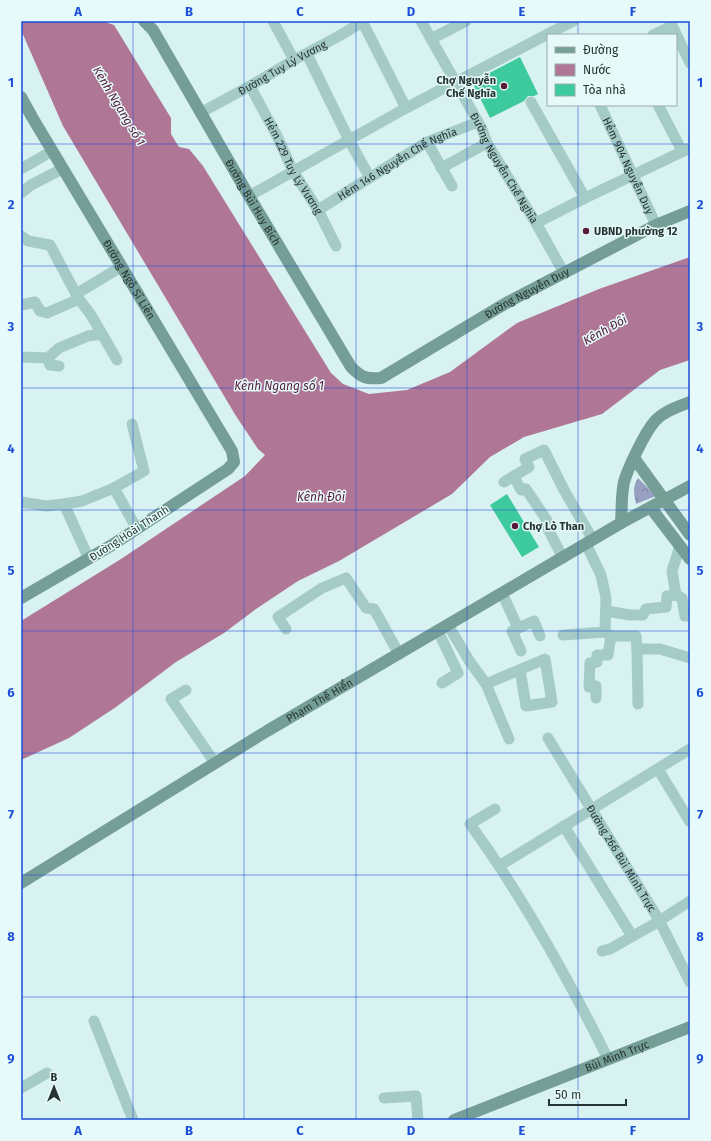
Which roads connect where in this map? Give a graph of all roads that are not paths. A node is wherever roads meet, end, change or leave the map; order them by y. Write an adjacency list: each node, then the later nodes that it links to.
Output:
1 (144, 21): 24 (street, Đường Bùi Huy Bích)
2 (273, 21): 15 (street)
3 (362, 21): 14 (street, Đường Tuy Lý Vương); 23 (street)
4 (421, 21): 13 (street, Đường Nguyễn Chế Nghĩa)
5 (466, 21): 13 (street)
6 (573, 21): 8 (street)
7 (671, 24): 9 (street); 10 (street)
8 (548, 34)
9 (655, 34)
10 (676, 34)
11 (547, 35): 17 (street)
12 (677, 36): 16 (street)
13 (431, 39): 17 (street, Đường Nguyễn Chế Nghĩa)
14 (307, 54): 15 (street, Đường Tuy Lý Vương); 26 (street)
15 (294, 60): 18 (street, Đường Tuy Lý Vương)
16 (690, 63)
17 (456, 83): 23 (street); 25 (street, Đường Nguyễn Chế Nghĩa)
18 (250, 86): 24 (street, Đường Tuy Lý Vương); 34 (street, Hẻm 229 Tuy Lý Vương)
19 (21, 97): 30 (street, Đường Ngô Sĩ Liên)
20 (531, 102): 40 (street)
21 (600, 106): 35 (street, Hẻm 904 Nguyễn Duy)
22 (659, 106): 29 (street)
23 (406, 108): 26 (street)
24 (200, 112): 39 (street, Đường Bùi Huy Bích)
25 (478, 122): 27 (street, Hẻm 146 Nguyễn Chế Nghĩa); 28 (street, Đường Nguyễn Chế Nghĩa)
26 (348, 140): 34 (street); 36 (street)
27 (427, 142): 31 (street); 36 (street, Hẻm 146 Nguyễn Chế Nghĩa)
28 (487, 143): 31 (street); 43 (street, Đường Nguyễn Chế Nghĩa)
29 (686, 149): 35 (street)
30 (52, 151): 32 (street); 33 (street, Đường Ngô Sĩ Liên)
31 (441, 168): 37 (street)
32 (21, 169)
33 (62, 169): 38 (street); 47 (street, Đường Ngô Sĩ Liên)
34 (293, 171): 39 (street); 41 (street, Hẻm 229 Tuy Lý Vương)
35 (633, 175): 40 (street); 44 (street, Hẻm 904 Nguyễn Duy)
36 (370, 178): 41 (street, Hẻm 146 Nguyễn Chế Nghĩa)
37 (452, 186)
38 (21, 193)
39 (249, 196): 56 (street, Đường Bùi Huy Bích)
40 (585, 198): 43 (street)
41 (318, 210): 46 (street, Hẻm 229 Tuy Lý Vương)
42 (690, 211): 44 (street, Đường Nguyễn Duy)
43 (536, 223): 48 (street, Đường Nguyễn Chế Nghĩa)
44 (656, 225): 48 (street, Đường Nguyễn Duy)
45 (21, 236): 49 (street)
46 (336, 246)
47 (121, 267): 49 (street); 60 (street, Đường Ngô Sĩ Liên)
48 (564, 273): 56 (street, Đường Nguyễn Duy)
49 (77, 296): 50 (street); 51 (street)
50 (21, 305)
51 (102, 334): 53 (street); 54 (street)
52 (21, 357): 53 (street)
53 (48, 358): 55 (street)
54 (117, 360)
55 (59, 366)
56 (368, 379)
57 (690, 402): 59 (street)
58 (132, 424): 62 (street)
59 (634, 458): 63 (street); 67 (street)
60 (234, 462): 68 (street, Đường Hoài Thanh)
61 (690, 486): 63 (street, Phạm Thế Hiển)
62 (114, 488): 65 (street); 68 (street)
63 (665, 499): 66 (street, Phạm Thế Hiển); 69 (street)
64 (21, 502): 65 (street)
65 (64, 504): 73 (street)
66 (651, 508): 67 (street, Phạm Thế Hiển); 71 (street)
67 (621, 523): 70 (street, Phạm Thế Hiển)
68 (137, 529): 73 (street, Đường Hoài Thanh)
69 (690, 535)
70 (589, 542): 72 (street, Phạm Thế Hiển); 72 (street); 78 (street)
71 (680, 546): 74 (street); 76 (street)
72 (563, 558): 75 (street, Phạm Thế Hiển)
73 (89, 559): 77 (street, Đường Hoài Thanh)
74 (690, 560)
75 (502, 594): 80 (street, Phạm Thế Hiển); 81 (street)
76 (676, 595): 78 (street); 79 (street)
77 (21, 598)
78 (606, 611): 83 (street)
79 (690, 616)
80 (443, 628): 88 (street, Phạm Thế Hiển); 91 (street); 92 (street)
81 (518, 628): 85 (street); 87 (street)
82 (286, 629): 88 (street)
83 (608, 634): 84 (street); 86 (street); 94 (street)
84 (563, 635)
85 (540, 636)
86 (637, 649): 89 (street); 95 (street)
87 (520, 651)
88 (400, 654): 99 (street, Phạm Thế Hiển)
89 (690, 658)
90 (520, 670): 90 (street); 92 (street)
91 (442, 683)
92 (486, 684): 97 (street)
93 (186, 690): 99 (street)
94 (596, 698)
95 (638, 704)
96 (548, 738): 102 (street, Đường 266 Bùi Minh Trực)
97 (509, 739)
98 (690, 749): 100 (street)
99 (215, 763): 106 (street, Phạm Thế Hiển)
100 (658, 769): 102 (street); 103 (street)
101 (495, 809): 105 (street)
102 (591, 809): 104 (street); 108 (street, Đường 266 Bùi Minh Trực)
103 (690, 822)
104 (564, 826): 105 (street); 109 (street)
105 (499, 866): 114 (street)
106 (21, 883)
107 (690, 901): 108 (street)
108 (659, 920): 109 (street); 111 (street, Đường 266 Bùi Minh Trực)
109 (632, 936): 110 (street)
110 (602, 951)
111 (690, 982)
112 (94, 1021): 118 (street)
113 (690, 1027): 114 (street, Bùi Minh Trực)
114 (608, 1060): 120 (street, Bùi Minh Trực)
115 (47, 1073): 116 (street)
116 (21, 1088)
117 (384, 1098): 119 (street)
118 (132, 1120)
119 (418, 1120)
120 (454, 1120)

